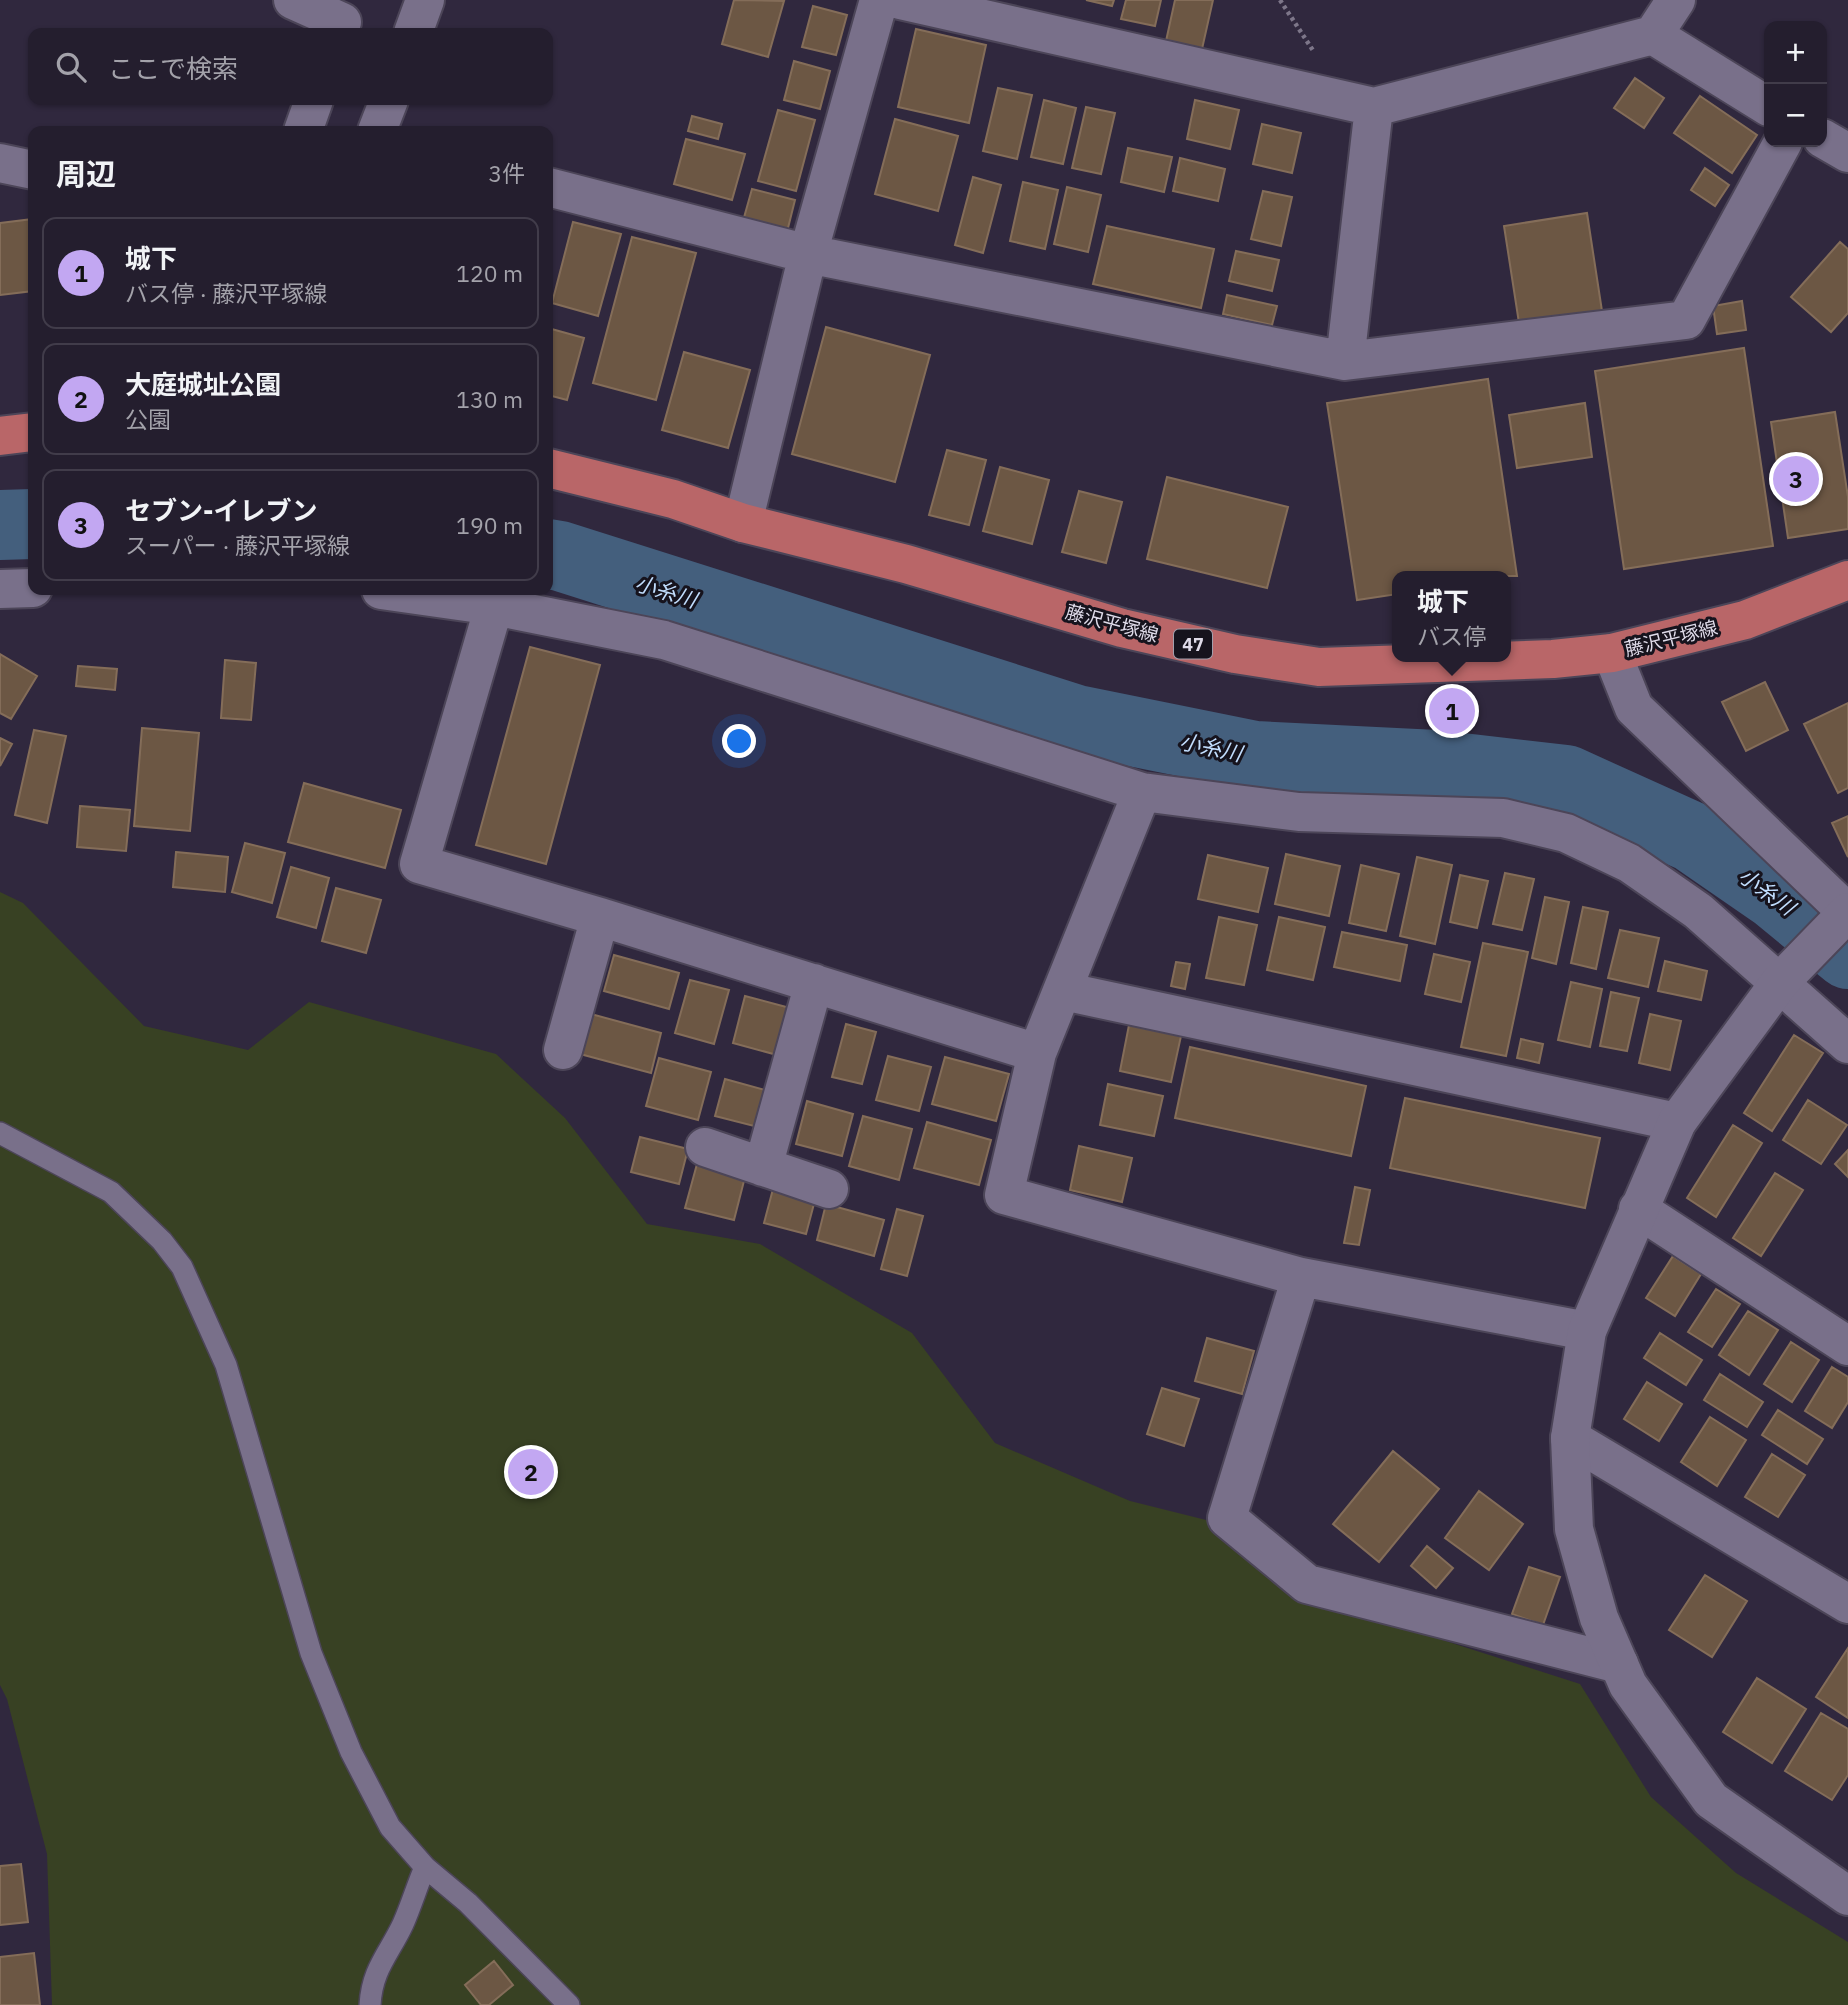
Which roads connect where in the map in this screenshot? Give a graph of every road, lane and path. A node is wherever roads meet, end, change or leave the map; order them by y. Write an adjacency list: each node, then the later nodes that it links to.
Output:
1 (293, 0): 6 (street)
2 (425, 0): 7 (street)
3 (879, 0): 21 (street)
4 (900, 0): 12 (street)
5 (1676, 0): 8 (street)
6 (340, 28)
7 (415, 28)
8 (1653, 35): 9 (street); 12 (street)
9 (1764, 104)
10 (312, 105): 13 (street)
11 (387, 105): 14 (street)
12 (1374, 107): 22 (street)
13 (305, 126)
14 (379, 126)
15 (1827, 141): 17 (street)
16 (1780, 147): 22 (street)
17 (1848, 153)
18 (0, 163): 19 (street)
19 (28, 169)
20 (553, 188): 21 (street)
21 (808, 254): 22 (street); 26 (street)
22 (1345, 361)
23 (28, 433): 24 (main road)
24 (0, 436)
25 (553, 469): 26 (main road, 藤沢平塚線 / 47)
26 (743, 523): 34 (main road, 藤沢平塚線 / 47)
27 (1848, 580): 32 (main road, 藤沢平塚線 / 47)
28 (28, 588): 29 (street)
29 (0, 589)
30 (417, 595): 31 (street)
31 (494, 606): 35 (street); 37 (street)
32 (1612, 653): 33 (main road, 藤沢平塚線 / 47); 36 (street)
33 (1511, 660)
34 (1465, 662)
35 (1142, 792): 38 (street); 40 (street)
36 (1845, 915): 38 (street)
37 (600, 917): 39 (street); 42 (street)
38 (1790, 971): 41 (street); 44 (street)
39 (814, 983): 43 (street); 47 (street)
40 (1063, 991): 43 (street); 44 (street)
41 (1848, 1044)
42 (563, 1050)
43 (1037, 1053): 50 (street)
44 (1677, 1122): 49 (street)
45 (0, 1133): 56 (lane)
46 (705, 1147): 47 (street)
47 (763, 1167): 48 (street)
48 (829, 1189)
49 (1639, 1209): 51 (street); 52 (street)
50 (1301, 1276): 51 (street); 55 (street)
51 (1587, 1331): 53 (street)
52 (1848, 1346)
53 (1570, 1438): 54 (street); 55 (street)
54 (1848, 1604)
55 (1619, 1664): 57 (street)
56 (425, 1867): 58 (lane); 59 (lane)
57 (1848, 1896)
58 (370, 2005)
59 (569, 2005)

